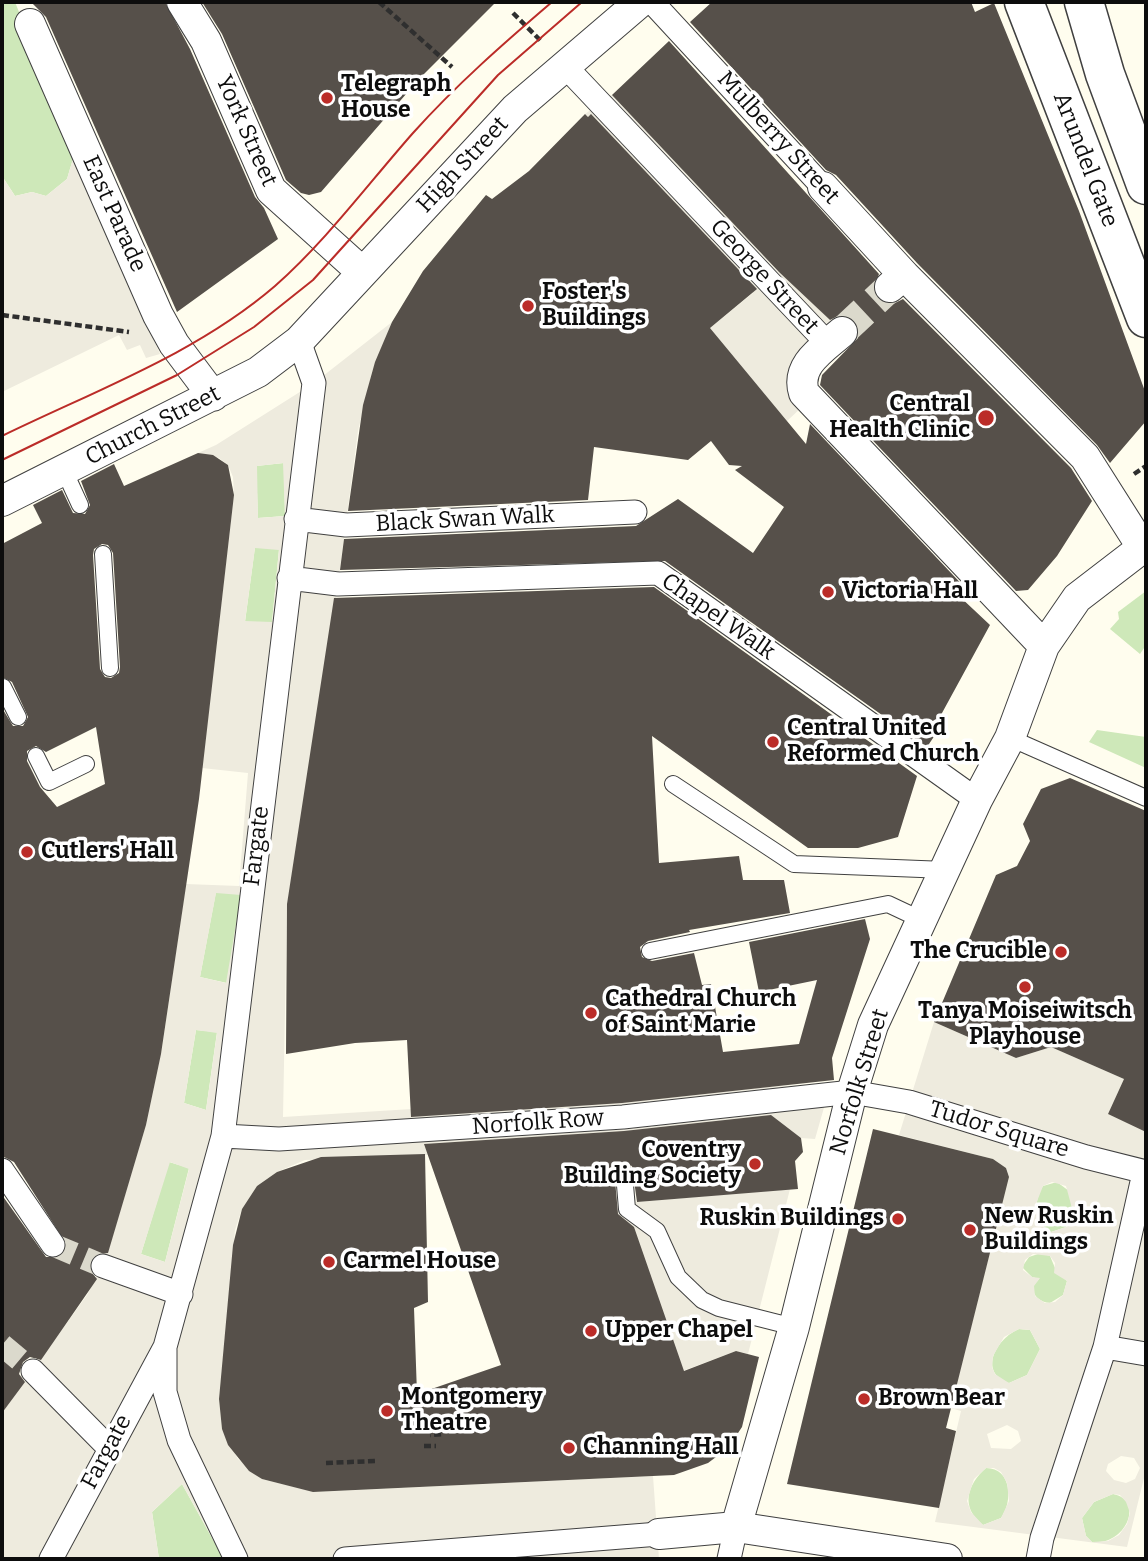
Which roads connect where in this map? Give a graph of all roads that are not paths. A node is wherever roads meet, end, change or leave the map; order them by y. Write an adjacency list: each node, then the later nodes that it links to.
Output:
1 (182, 2): 10 (street, York Street)
2 (640, 2): 7 (street, High Street)
3 (652, 2): 9 (street, Mulberry Street)
4 (1024, 2): 11 (street, Arundel Gate)
5 (1084, 2): 8 (street)
6 (30, 24): 14 (street, East Parade)
7 (565, 66): 10 (street, High Street); 12 (street, George Street)
8 (1146, 185)
9 (823, 187): 20 (street, Mulberry Street)
10 (362, 272): 13 (street, High Street)
11 (1146, 318)
12 (835, 338): 23 (street, George Street)
13 (299, 341): 14 (street, Church Street); 19 (street, Fargate)
14 (213, 396): 15 (street, Church Street)
15 (64, 470): 16 (street, Church Street); 17 (lane)
16 (2, 501)
17 (80, 505)
18 (635, 512): 19 (street, Black Swan Walk)
19 (296, 519): 22 (street, Fargate)
20 (1144, 546): 23 (street, Norfolk Street)
21 (103, 554): 24 (lane)
22 (289, 578): 32 (street, Chapel Walk); 37 (street, Fargate)
23 (1044, 646): 27 (street, Norfolk Street)
24 (110, 668)
25 (3, 687): 26 (lane)
26 (18, 717)
27 (1010, 738): 31 (lane); 32 (street, Norfolk Street)
28 (36, 756): 29 (lane)
29 (86, 764)
30 (673, 784): 33 (lane)
31 (1146, 798)
32 (977, 800): 33 (street, Norfolk Street)
33 (946, 870): 34 (street, Norfolk Street)
34 (922, 920): 35 (lane); 36 (street, Norfolk Street)
35 (650, 951)
36 (852, 1092): 37 (street, Norfolk Row); 39 (street, Tudor Square); 44 (street, Norfolk Street)
37 (223, 1136): 43 (street, Fargate)
38 (2, 1170): 41 (street)
39 (1145, 1172): 46 (street, Tudor Square)
40 (624, 1173): 44 (lane)
41 (53, 1245)
42 (103, 1266): 43 (street)
43 (181, 1294): 45 (street, Fargate)
44 (794, 1327): 50 (street, Norfolk Street)
45 (165, 1347): 49 (street, Fargate); 53 (street, Fargate)
46 (1105, 1347): 47 (street); 57 (street, Tudor Square)
47 (1146, 1354)
48 (33, 1371): 49 (street)
49 (108, 1448): 52 (street, Fargate)
50 (736, 1527): 51 (street); 55 (street, Norfolk Street); 56 (street)
51 (659, 1534): 54 (street)
52 (51, 1559)
53 (236, 1559)
54 (345, 1559)
55 (729, 1559)
56 (947, 1559)
57 (1038, 1559)

